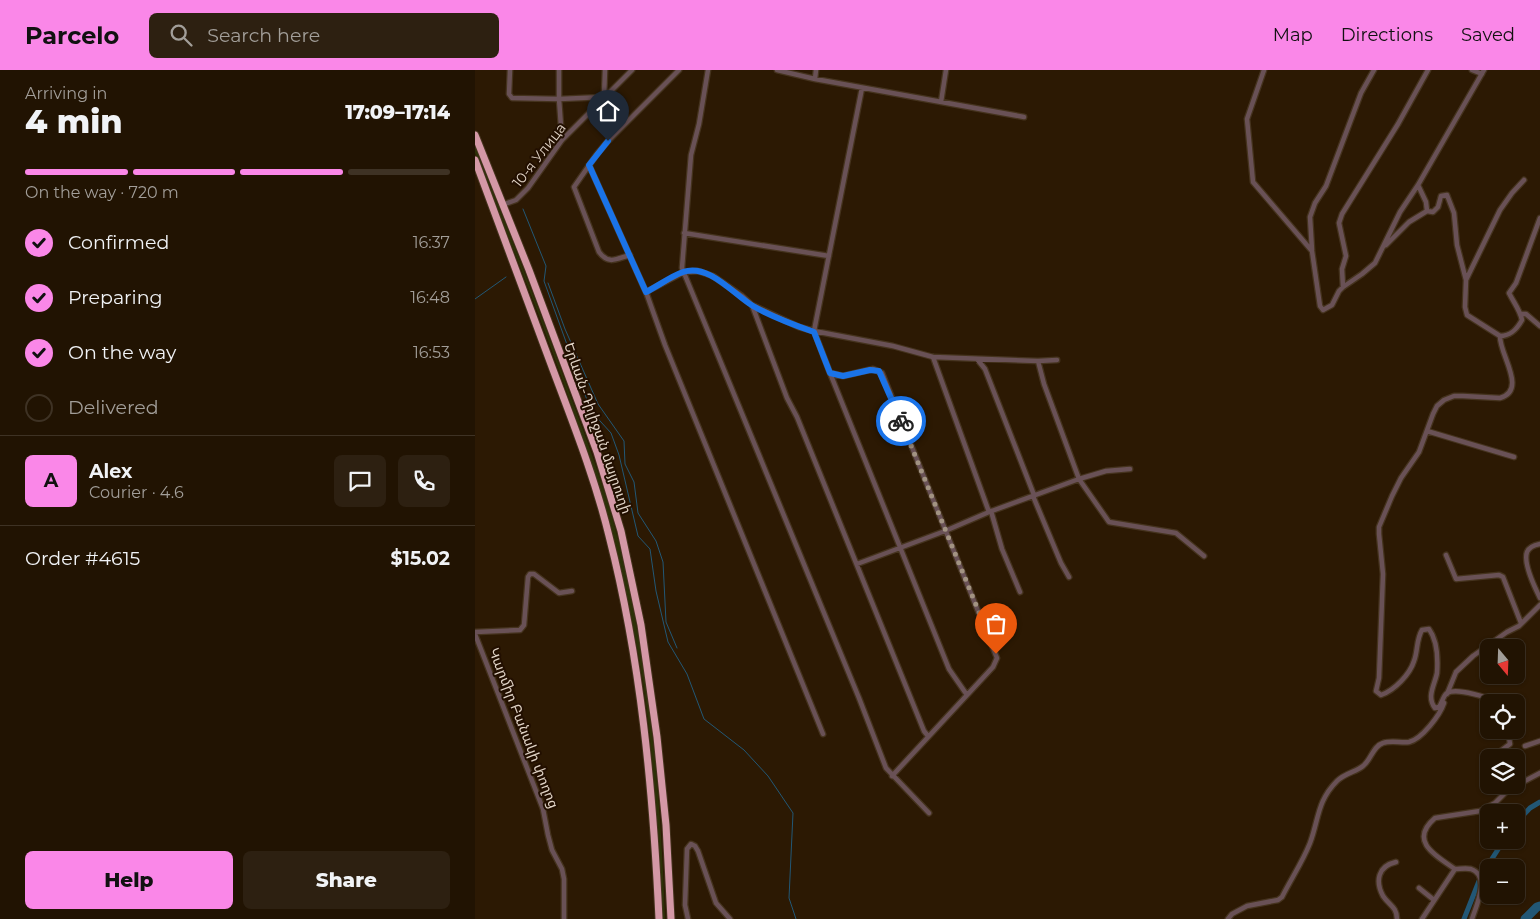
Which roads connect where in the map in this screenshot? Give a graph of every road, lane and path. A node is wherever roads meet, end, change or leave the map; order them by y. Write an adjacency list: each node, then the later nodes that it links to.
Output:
1 (510, 70): 18 (street)
2 (559, 70): 18 (street)
3 (605, 70): 17 (street)
4 (632, 70): 17 (street, 10-я Улица)
5 (679, 70): 24 (street)
6 (708, 70): 30 (street)
7 (777, 70): 15 (street)
8 (817, 70): 15 (street)
9 (946, 70): 19 (street)
10 (1264, 70): 32 (street)
11 (1374, 70): 32 (street)
12 (1428, 70): 37 (street)
13 (1472, 70): 14 (street)
14 (1483, 72): 26 (street)
15 (815, 79): 16 (street)
16 (862, 88): 19 (street); 34 (street)
17 (604, 97): 18 (street); 22 (street, 10-я Улица)
18 (559, 99): 22 (street)
19 (941, 102): 20 (street)
20 (1024, 117)
21 (475, 135): 27 (highway, Երևան-Դիլիջան մայրուղի)
22 (562, 140): 27 (street, 10-я Улица)
23 (475, 160): 87 (highway, Երևան-Դիլիջան մայրուղի)
24 (589, 165): 33 (street); 33 (street)
25 (1524, 180): 36 (street)
26 (1418, 185): 28 (street); 31 (street)
27 (502, 204): 88 (highway, Երևան-Դիլիջան մայրուղի)
28 (1427, 211): 31 (street); 36 (street)
29 (1540, 218): 40 (street)
30 (684, 233): 34 (street); 35 (street)
31 (1383, 248): 37 (street)
32 (1312, 251): 37 (street)
33 (630, 255): 38 (street)
34 (829, 256): 42 (street)
35 (683, 272): 38 (street); 39 (street); 78 (street)
36 (1466, 280): 43 (street)
37 (1343, 287)
38 (646, 292): 71 (street)
39 (751, 305): 42 (street); 60 (street)
40 (1521, 314): 41 (street); 43 (street)
41 (1540, 326)
42 (814, 332): 44 (street); 48 (street)
43 (1500, 336): 49 (street)
44 (933, 357): 45 (street); 54 (street)
45 (976, 358): 47 (street); 53 (street)
46 (1057, 360): 47 (street)
47 (1038, 361): 52 (street)
48 (830, 373): 55 (street); 57 (street)
49 (1427, 431): 50 (street); 68 (street)
50 (1514, 457)
51 (1130, 469): 52 (street)
52 (1079, 479): 53 (street); 59 (street)
53 (1034, 496): 54 (street); 61 (street)
54 (990, 511): 55 (street); 63 (street)
55 (945, 531): 57 (street); 69 (street)
56 (1540, 544): 64 (street)
57 (900, 547): 60 (street); 69 (street)
58 (1446, 555): 66 (street)
59 (1204, 556)
60 (857, 564): 72 (street)
61 (1069, 577)
62 (571, 591): 67 (street)
63 (1020, 592)
64 (1540, 598)
65 (1540, 605): 66 (street)
66 (1521, 623): 68 (street)
67 (475, 633): 86 (street, Կարմիր Բանակի փողոց)
68 (1448, 693): 70 (street); 91 (street)
69 (967, 695): 72 (street)
70 (1480, 696)
71 (823, 734)
72 (928, 736): 78 (street)
73 (1510, 739): 76 (street)
74 (1540, 741): 75 (street)
75 (1525, 746)
76 (1504, 749)
77 (1540, 773): 79 (street)
78 (892, 776): 81 (street)
79 (1525, 779)
80 (1502, 794): 83 (street)
81 (929, 812)
82 (1396, 862): 92 (street)
83 (1455, 869): 85 (street); 94 (street)
84 (1419, 888): 85 (street)
85 (1434, 900): 93 (street)
86 (565, 919)
87 (659, 919)
88 (671, 919)
89 (688, 919): 90 (street)
90 (730, 919)
91 (1228, 919)
92 (1397, 919)
93 (1422, 919)
94 (1472, 919)

